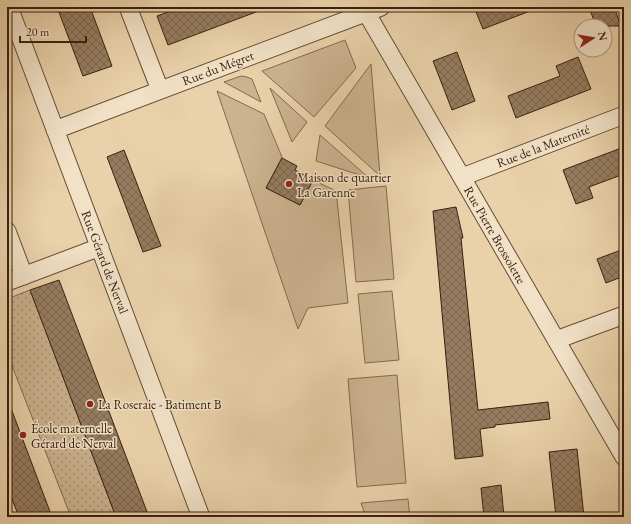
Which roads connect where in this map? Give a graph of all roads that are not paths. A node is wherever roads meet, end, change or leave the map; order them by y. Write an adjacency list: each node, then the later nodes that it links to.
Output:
1 (9, 7): 6 (street, Rue Gérard de Nerval)
2 (128, 7): 4 (street)
3 (374, 10): 4 (street, Rue du Mégret); 7 (street, Rue Pierre Brossolette)
4 (160, 90): 6 (street, Rue du Mégret)
5 (624, 115): 7 (street, Rue de la Maternité)
6 (55, 130): 9 (street, Rue Gérard de Nerval)
7 (462, 178): 13 (street, Rue Pierre Brossolette)
8 (7, 231): 10 (street)
9 (100, 247): 10 (street); 15 (street, Rue Gérard de Nerval)
10 (24, 276): 11 (street)
11 (7, 282)
12 (624, 315): 13 (street)
13 (556, 340): 14 (street, Rue Pierre Brossolette)
14 (624, 457)
15 (201, 517)

